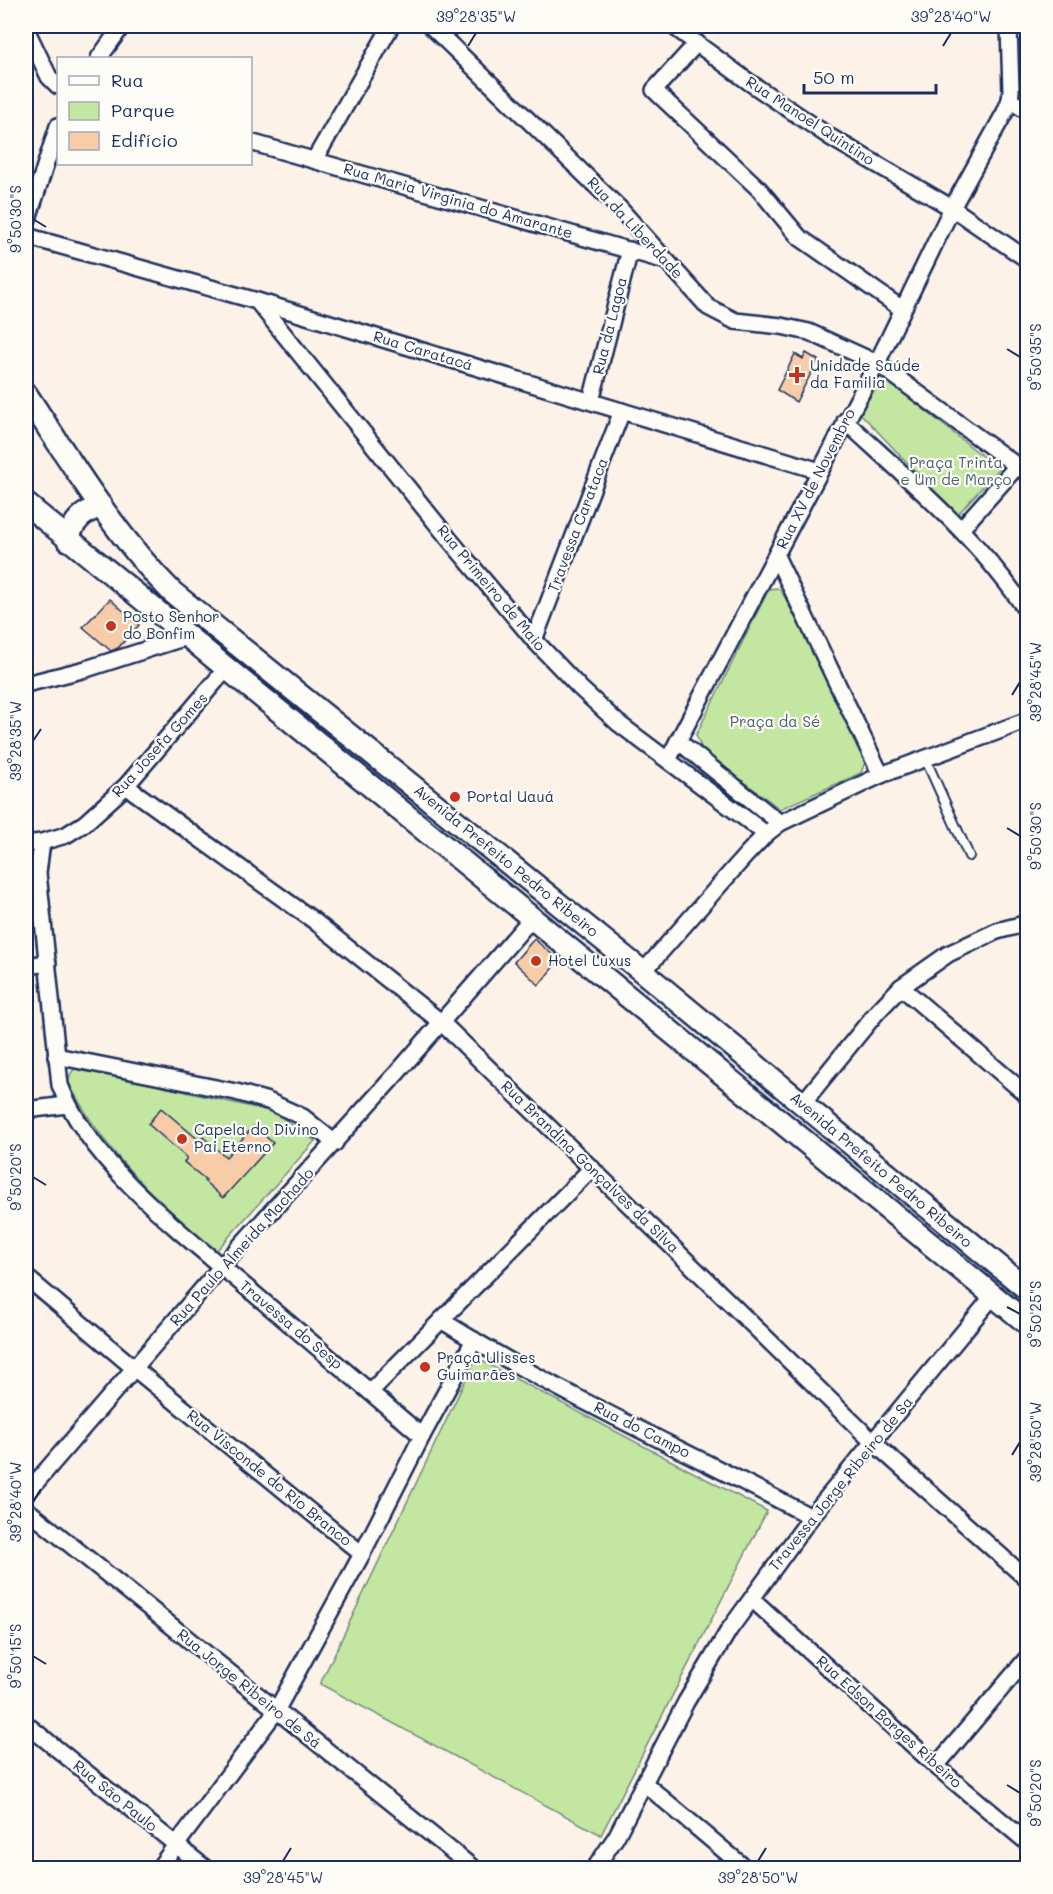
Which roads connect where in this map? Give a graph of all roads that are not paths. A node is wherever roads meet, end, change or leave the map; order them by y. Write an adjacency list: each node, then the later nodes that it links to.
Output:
1 (122, 26): 8 (street)
2 (391, 26): 14 (street)
3 (431, 26): 20 (street, Rua da Liberdade)
4 (673, 26): 7 (street, Rua Manoel Quintino)
5 (1009, 26): 10 (street)
6 (26, 29): 9 (street)
7 (696, 43): 15 (street, Rua Manoel Quintino); 22 (street)
8 (100, 57)
9 (57, 85)
10 (1010, 100): 11 (street); 15 (street, Rua XV de Novembro)
11 (1028, 112)
12 (57, 129): 16 (street)
13 (252, 143): 14 (street, Rua Maria Virginia do Amarante)
14 (315, 159): 18 (street, Rua Maria Virginia do Amarante)
15 (952, 208): 19 (street, Rua Manoel Quintino); 22 (street, Rua XV de Novembro)
16 (26, 225)
17 (26, 236): 21 (street, Rua Caratacá)
18 (630, 250): 20 (street, Rua Maria Virginia do Amarante); 25 (street, Rua da Lagoa)
19 (1028, 260)
20 (666, 261): 23 (street, Rua da Liberdade)
21 (257, 302): 25 (street, Rua Caratacá); 38 (street, Rua Primeiro de Maio)
22 (902, 309): 23 (street, Rua XV de Novembro)
23 (877, 363): 27 (street, Rua XV de Novembro); 28 (street, Rua da Liberdade)
24 (26, 394): 31 (main road, Avenida Prefeito Pedro Ribeiro)
25 (591, 401): 26 (street, Rua Caratacá)
26 (622, 411): 29 (street, Rua Caratacá); 38 (street, Travessa Carataca)
27 (845, 421): 29 (street, Rua XV de Novembro); 32 (street)
28 (1022, 470): 32 (street)
29 (820, 471): 34 (street, Rua XV de Novembro)
30 (26, 504): 33 (main road, Avenida Prefeito Pedro Ribeiro)
31 (101, 506): 33 (main road); 36 (main road, Avenida Prefeito Pedro Ribeiro)
32 (961, 529): 35 (street)
33 (68, 540): 37 (main road, Avenida Prefeito Pedro Ribeiro)
34 (776, 556): 42 (street, Rua XV de Novembro); 45 (street)
35 (1028, 612)
36 (202, 617): 37 (main road); 52 (main road, Avenida Prefeito Pedro Ribeiro)
37 (186, 637): 39 (main road, Avenida Prefeito Pedro Ribeiro); 40 (street)
38 (534, 640): 44 (street, Rua Primeiro de Maio)
39 (226, 669): 46 (street, Rua Josefa Gomes); 53 (main road, Avenida Prefeito Pedro Ribeiro)
40 (26, 684)
41 (1028, 720): 43 (street)
42 (678, 741): 44 (street, Rua XV de Novembro); 47 (street)
43 (925, 758): 45 (street); 51 (lane)
44 (668, 760): 48 (street, Rua Primeiro de Maio)
45 (881, 775): 47 (street)
46 (126, 786): 49 (street, Rua Josefa Gomes); 60 (street, Rua Brandina Gonçalves da Silva)
47 (780, 823): 48 (street)
48 (766, 834): 57 (street)
49 (42, 842): 50 (street, Rua Josefa Gomes); 55 (street, Travessa do Sesp)
50 (26, 844)
51 (969, 856)
52 (549, 896): 53 (main road); 57 (main road, Avenida Prefeito Pedro Ribeiro)
53 (531, 919): 59 (main road, Avenida Prefeito Pedro Ribeiro); 60 (street, Rua Paulo Almeida Machado)
54 (1028, 923): 58 (street)
55 (48, 963): 56 (street); 61 (street, Travessa do Sesp)
56 (26, 966)
57 (643, 972): 59 (main road); 63 (main road, Avenida Prefeito Pedro Ribeiro)
58 (901, 987): 62 (street); 63 (street)
59 (624, 995): 66 (main road, Avenida Prefeito Pedro Ribeiro)
60 (441, 1023): 67 (street, Rua Paulo Almeida Machado); 68 (street, Rua Brandina Gonçalves da Silva)
61 (56, 1056): 64 (street, Travessa do Sesp); 67 (street)
62 (1028, 1096)
63 (802, 1104): 66 (main road); 70 (main road, Avenida Prefeito Pedro Ribeiro)
64 (67, 1105): 65 (street); 69 (street, Travessa do Sesp)
65 (26, 1110)
66 (785, 1125): 73 (main road, Avenida Prefeito Pedro Ribeiro)
67 (335, 1143): 69 (street, Rua Paulo Almeida Machado)
68 (592, 1168): 74 (street); 80 (street, Rua Brandina Gonçalves da Silva)
69 (222, 1266): 77 (street, Rua Paulo Almeida Machado); 78 (street, Travessa do Sesp)
70 (1009, 1276): 72 (main road, Avenida Prefeito Pedro Ribeiro); 73 (main road)
71 (26, 1277): 77 (street, Rua Visconde do Rio Branco)
72 (1028, 1290)
73 (993, 1296): 75 (main road, Avenida Prefeito Pedro Ribeiro); 80 (street, Travessa Jorge Ribeiro de Sa)
74 (441, 1320): 76 (street, Rua do Campo); 78 (street)
75 (1028, 1324)
76 (474, 1341): 79 (street); 83 (street, Rua do Campo)
77 (134, 1368): 81 (street, Rua Paulo Almeida Machado); 84 (street, Rua Visconde do Rio Branco)
78 (370, 1392): 79 (street, Travessa do Sesp)
79 (422, 1436): 84 (street)
80 (874, 1443): 83 (street, Travessa Jorge Ribeiro de Sa); 85 (street, Rua Brandina Gonçalves da Silva)
81 (26, 1494)
82 (26, 1509): 88 (street, Rua Jorge Ribeiro de Sá)
83 (811, 1517): 86 (street, Travessa Jorge Ribeiro de Sa)
84 (362, 1554): 88 (street, Rua Visconde do Rio Branco)
85 (1028, 1580)
86 (752, 1599): 90 (street, Rua Edson Borges Ribeiro); 91 (street, Travessa Jorge Ribeiro de Sa)
87 (1028, 1657): 90 (street)
88 (276, 1712): 93 (street, Rua Visconde do Rio Branco); 96 (street, Rua Jorge Ribeiro de Sá)
89 (26, 1724): 93 (street, Rua São Paulo)
90 (936, 1766): 92 (street, Rua Edson Borges Ribeiro)
91 (644, 1783): 97 (street, Travessa Jorge Ribeiro de Sa); 98 (street)
92 (1028, 1843)
93 (177, 1846): 94 (street, Rua Visconde do Rio Branco); 95 (street, Rua São Paulo)
94 (159, 1869)
95 (205, 1869)
96 (473, 1869)
97 (595, 1869)
98 (745, 1869)

